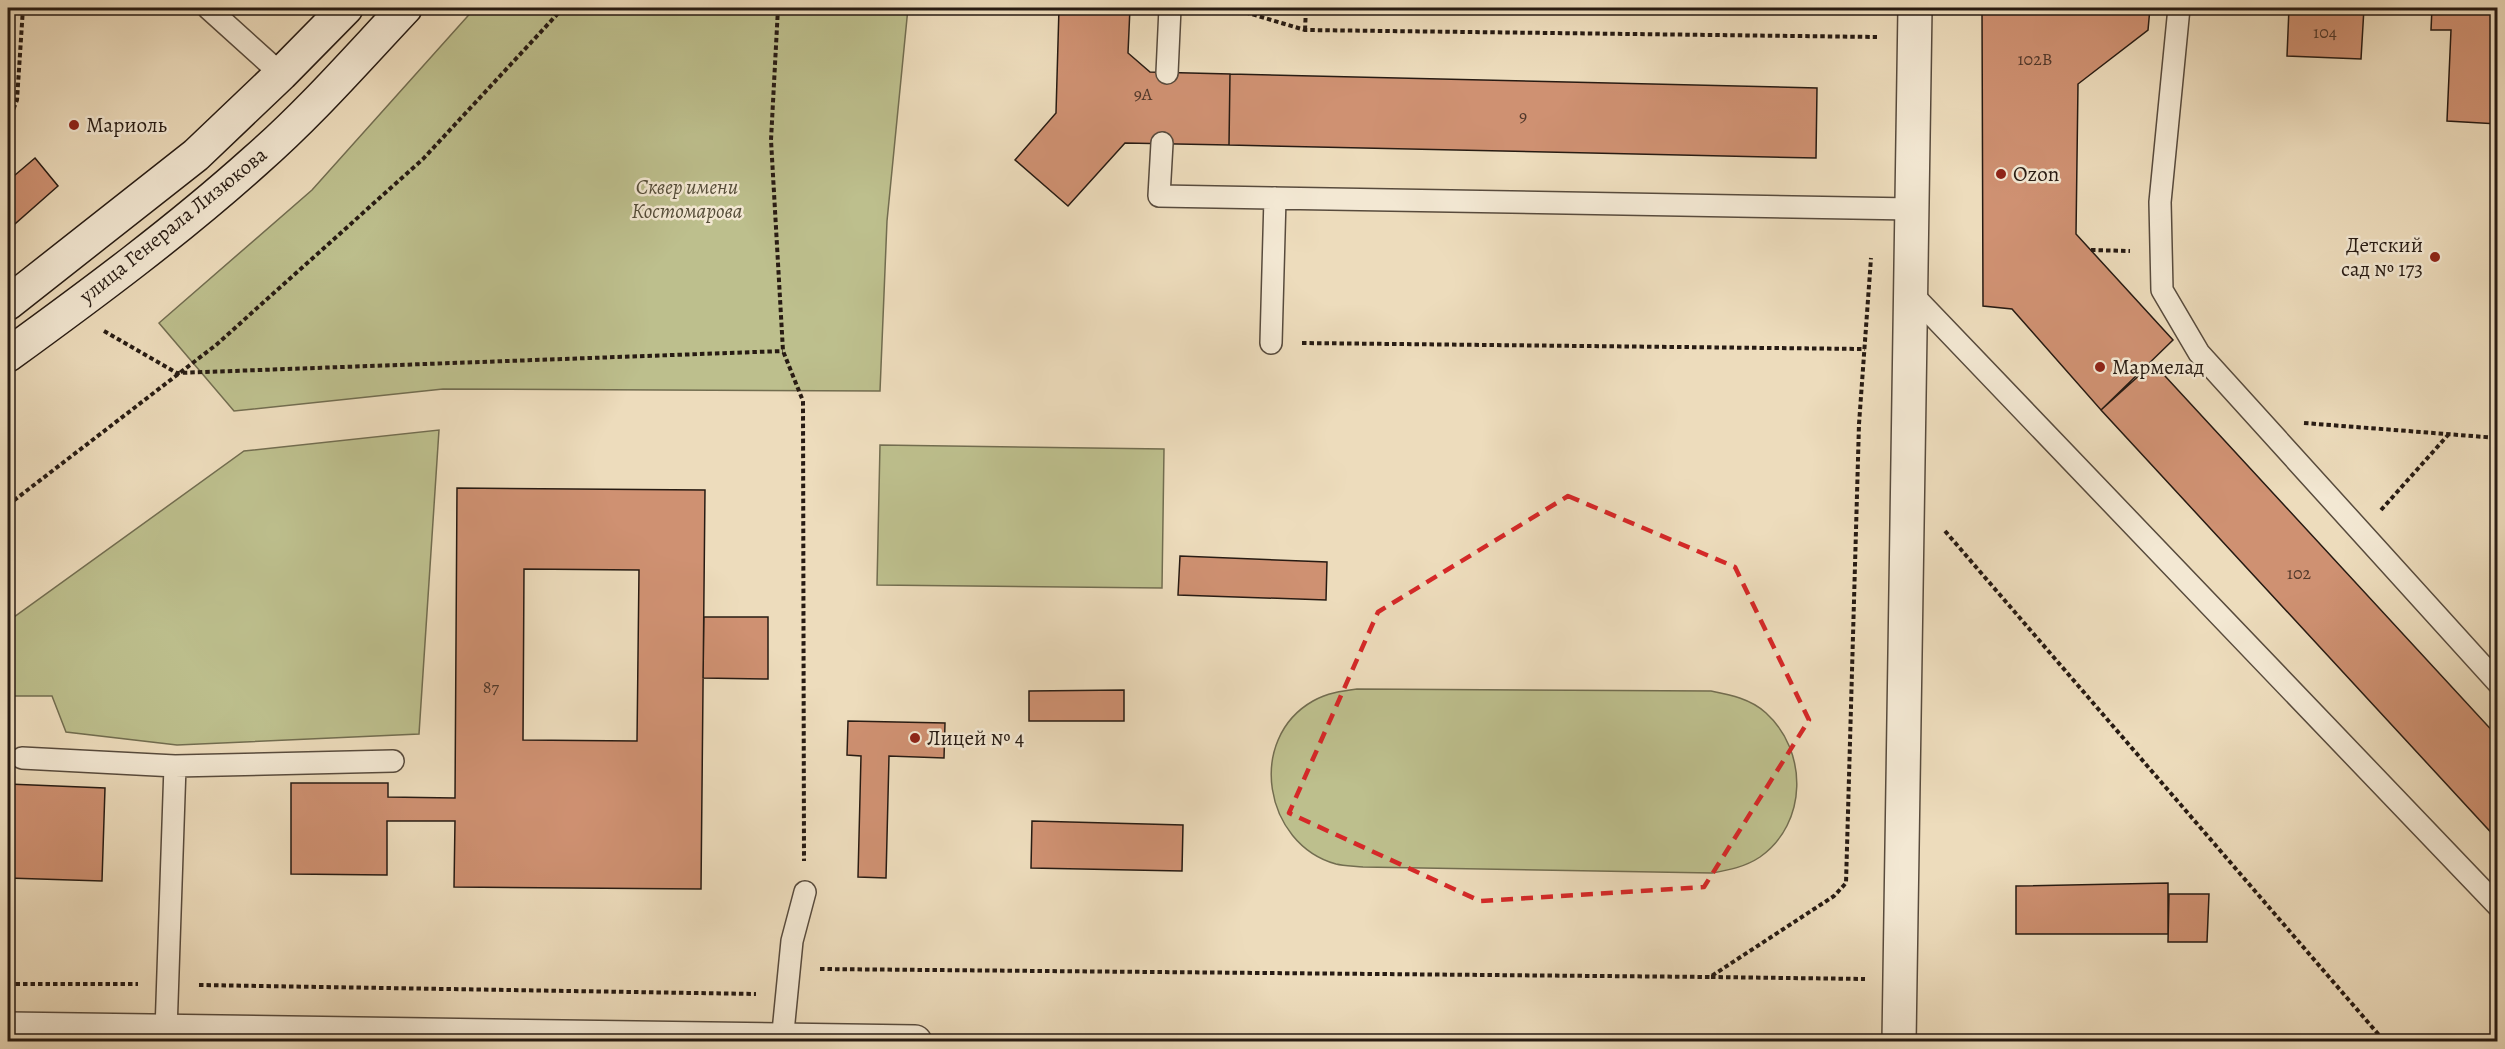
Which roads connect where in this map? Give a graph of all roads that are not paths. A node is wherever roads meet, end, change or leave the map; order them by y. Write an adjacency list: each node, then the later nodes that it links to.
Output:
1 (208, 8): 8 (lane)
2 (346, 8): 8 (street, улица Генерала Лизюкова)
3 (405, 8): 16 (street, улица Генерала Лизюкова)
4 (1170, 8): 7 (lane)
5 (1915, 8): 11 (street)
6 (2179, 8): 17 (lane)
7 (1167, 73)
8 (281, 75): 13 (street, улица Генерала Лизюкова)
9 (1162, 143): 10 (lane)
10 (1275, 198): 11 (lane); 15 (lane)
11 (1912, 209): 12 (street)
12 (1911, 293): 22 (lane); 27 (street)
13 (8, 303)
14 (8, 315): 16 (street)
15 (1271, 343)
16 (18, 348)
17 (2498, 683)
18 (22, 758): 20 (lane)
19 (393, 761): 20 (lane)
20 (176, 766): 24 (lane)
21 (805, 892): 25 (lane)
22 (2498, 906)
23 (8, 1029): 24 (street)
24 (166, 1031): 25 (street)
25 (782, 1041): 26 (street)
26 (915, 1041)
27 (1899, 1041)

